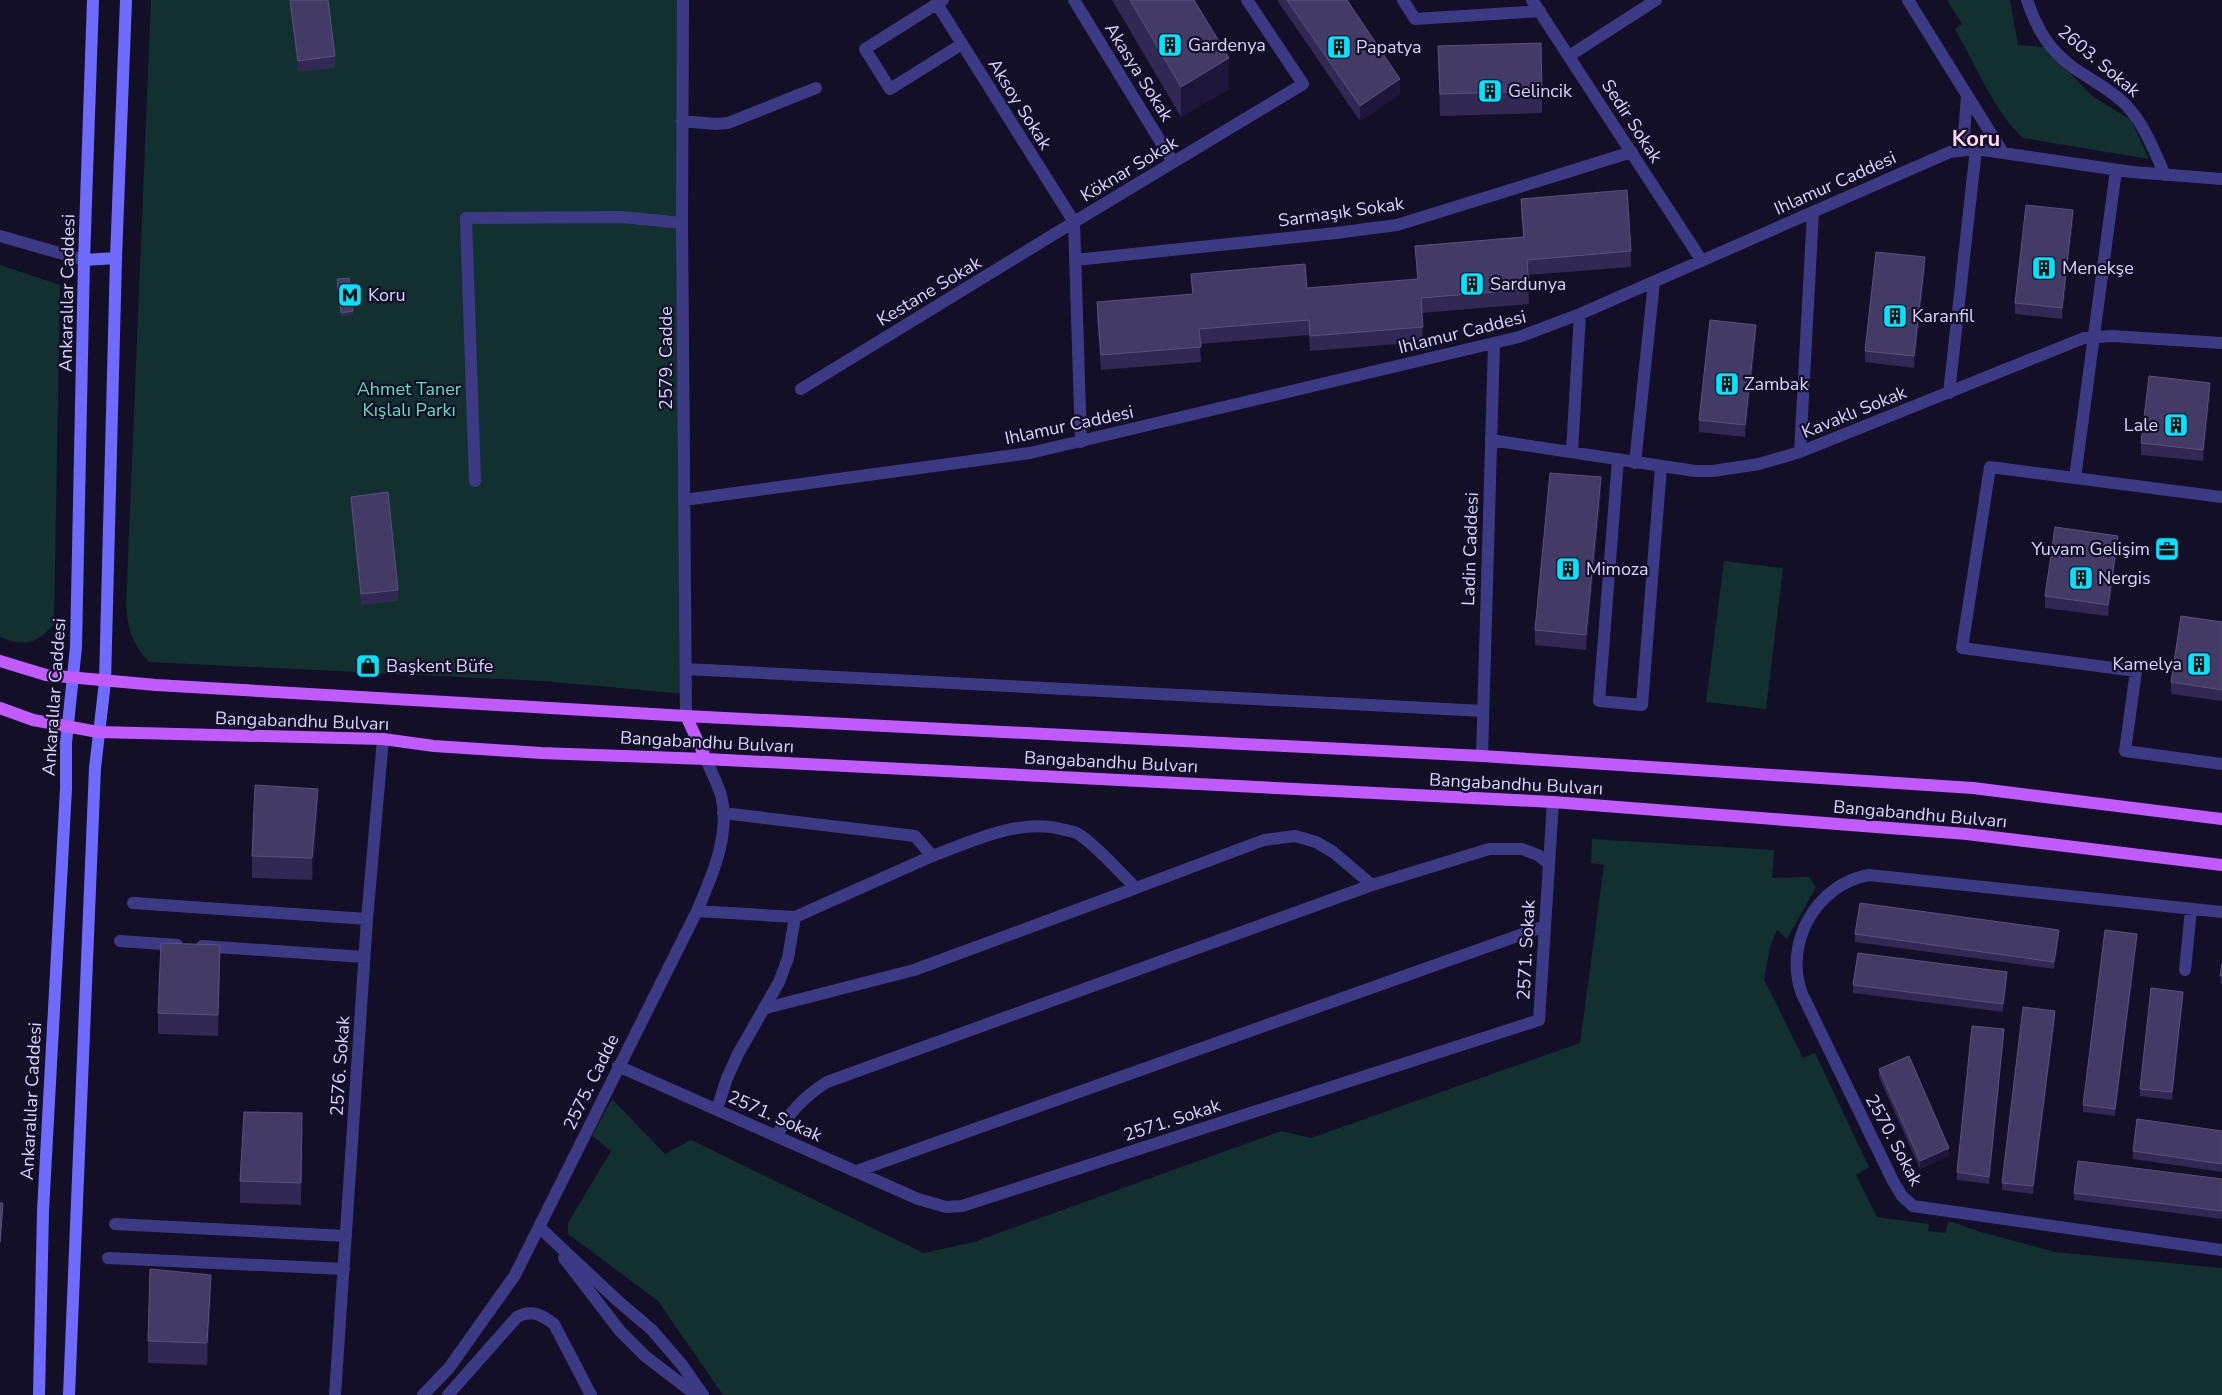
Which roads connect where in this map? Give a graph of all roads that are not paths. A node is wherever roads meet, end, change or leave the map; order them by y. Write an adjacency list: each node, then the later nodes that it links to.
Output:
1 (93, 0): 30 (main road, Ankaralılar Caddesi)
2 (126, 0): 29 (main road)
3 (683, 0): 17 (street, 2579. Cadde)
4 (1074, 0): 21 (street, Akasya Sokak)
5 (1247, 0): 21 (street, Köknar Sokak)
6 (1403, 0): 12 (street)
7 (1532, 0): 12 (street, Sedir Sokak)
8 (1656, 0): 14 (street)
9 (1908, 0): 16 (street)
10 (2027, 0): 23 (street, 2603. Sokak)
11 (940, 2): 13 (street, Aksoy Sokak); 13 (street)
12 (1540, 12): 14 (street, Sedir Sokak)
13 (962, 44): 26 (street, Aksoy Sokak)
14 (1569, 56): 19 (street, Sedir Sokak)
15 (816, 88): 17 (street)
16 (1967, 95): 18 (street); 20 (street)
17 (682, 121): 27 (street, 2579. Cadde)
18 (1970, 149): 20 (street, Ihlamur Caddesi); 25 (street, Ihlamur Caddesi); 39 (street)
19 (1632, 152): 31 (street, Sarmaşık Sokak); 32 (street, Sedir Sokak)
20 (2003, 153): 22 (street, Ihlamur Caddesi)
21 (1174, 162): 26 (street, Köknar Sokak)
22 (2116, 170): 23 (street, Ihlamur Caddesi); 35 (street)
23 (2165, 175): 24 (street, Ihlamur Caddesi)
24 (2222, 179)
25 (1814, 212): 32 (street, Ihlamur Caddesi); 43 (street)
26 (1074, 222): 31 (street, Köknar Sokak); 38 (street, Kestane Sokak)
27 (682, 223): 48 (street); 50 (street, 2579. Cadde)
28 (0, 236): 30 (street)
29 (116, 258): 30 (main road); 54 (main road)
30 (84, 260): 53 (main road, Ankaralılar Caddesi)
31 (1075, 260): 41 (street, Köknar Sokak)
32 (1702, 261): 33 (street, Ihlamur Caddesi)
33 (1654, 282): 34 (street, Ihlamur Caddesi); 45 (street)
34 (1580, 314): 37 (street, Ihlamur Caddesi); 42 (street)
35 (2093, 337): 36 (street, Kavaklı Sokak); 39 (street, Kavaklı Sokak); 47 (street)
36 (2222, 342)
37 (1494, 343): 40 (street, Ladin Caddesi); 41 (street, Ihlamur Caddesi)
38 (801, 389)
39 (1949, 393): 43 (street, Kavaklı Sokak)
40 (1491, 440): 42 (street, Kavaklı Sokak); 56 (street, Ladin Caddesi)
41 (1081, 442): 50 (street, Ihlamur Caddesi)
42 (1572, 452): 44 (street, Kavaklı Sokak)
43 (1800, 452): 46 (street, Kavaklı Sokak)
44 (1618, 460): 45 (street, Kavaklı Sokak); 46 (street)
45 (1635, 463): 46 (street, Kavaklı Sokak)
46 (1661, 467)
47 (2075, 478): 49 (street); 63 (street)
48 (476, 481)
49 (2222, 497)
50 (684, 500): 52 (street, 2579. Cadde)
51 (0, 661): 53 (main road, Bangabandhu Bulvarı)
52 (686, 669): 56 (street); 57 (street, 2579. Cadde)
53 (75, 679): 54 (main road, Bangabandhu Bulvarı); 58 (main road, Ankaralılar Caddesi)
54 (105, 682): 57 (main road, Bangabandhu Bulvarı); 59 (main road)
55 (0, 708): 58 (main road, Bangabandhu Bulvarı)
56 (1483, 711): 61 (street, Ladin Caddesi)
57 (686, 716): 61 (main road, Bangabandhu Bulvarı); 62 (main road)
58 (68, 727): 59 (main road, Bangabandhu Bulvarı); 93 (main road, Ankaralılar Caddesi)
59 (98, 732): 60 (main road, Bangabandhu Bulvarı); 94 (main road)
60 (384, 739): 62 (main road, Bangabandhu Bulvarı); 77 (street, 2576. Sokak)
61 (1482, 756): 66 (main road, Bangabandhu Bulvarı)
62 (706, 759): 64 (main road, Bangabandhu Bulvarı); 65 (street, 2575. Cadde)
63 (2222, 764)
64 (1552, 802): 68 (street, 2571. Sokak); 69 (main road, Bangabandhu Bulvarı)
65 (723, 813): 67 (street); 74 (street, 2575. Cadde)
66 (2222, 819)
67 (932, 856): 71 (street); 76 (street)
68 (1549, 864): 70 (street); 78 (street, 2571. Sokak)
69 (2222, 865)
70 (1372, 885): 71 (street); 85 (street)
71 (1136, 888): 82 (street)
72 (134, 903): 77 (street)
73 (2191, 909): 75 (street); 81 (street); 90 (street, 2570. Sokak)
74 (697, 911): 76 (street); 83 (street, 2575. Cadde)
75 (2222, 912)
76 (796, 917): 82 (street)
77 (367, 919): 80 (street, 2576. Sokak)
78 (1545, 926): 86 (street); 86 (street, 2571. Sokak)
79 (120, 941): 80 (street)
80 (364, 957): 89 (street, 2576. Sokak)
81 (2185, 970)
82 (766, 1008): 84 (street)
83 (618, 1066): 84 (street, 2571. Sokak); 88 (street, 2575. Cadde)
84 (717, 1110): 85 (street, 2571. Sokak)
85 (777, 1136): 86 (street, 2571. Sokak)
86 (857, 1172)
87 (114, 1224): 89 (street)
88 (539, 1227): 96 (street, 2575. Cadde); 99 (street); 100 (street)
89 (346, 1236): 92 (street, 2576. Sokak)
90 (2222, 1250)
91 (108, 1258): 92 (street)
92 (344, 1270): 95 (street, 2576. Sokak)
93 (39, 1395)
94 (69, 1395)
95 (335, 1395)
96 (423, 1395)
97 (448, 1395): 98 (street)
98 (591, 1395)
99 (696, 1395)
100 (703, 1395)

